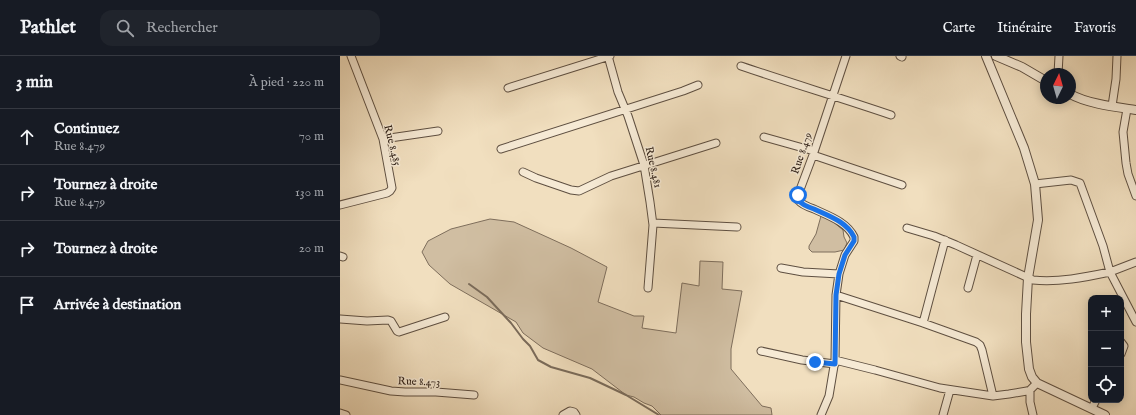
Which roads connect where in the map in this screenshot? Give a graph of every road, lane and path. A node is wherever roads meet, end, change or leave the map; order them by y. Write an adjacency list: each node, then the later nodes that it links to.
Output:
1 (351, 56): 22 (street, Rue 8.485)
2 (609, 56): 12 (street); 17 (street, Rue 8.481)
3 (846, 56): 13 (street, Rue 8.479)
4 (986, 56): 29 (street)
5 (996, 56): 10 (street)
6 (1059, 56): 9 (street)
7 (1117, 56): 15 (street)
8 (742, 66): 13 (street)
9 (1058, 68)
10 (1040, 78)
11 (698, 85): 17 (street)
12 (508, 88)
13 (832, 95): 19 (street); 25 (street, Rue 8.479)
14 (1076, 97): 15 (street)
15 (1112, 106): 16 (street)
16 (1126, 109): 18 (street); 30 (street)
17 (625, 110): 24 (street); 26 (street, Rue 8.481)
18 (1136, 110)
19 (891, 115)
20 (438, 131): 22 (street)
21 (764, 137): 25 (street)
22 (383, 139): 31 (street, Rue 8.485)
23 (716, 143): 26 (street)
24 (501, 149)
25 (813, 153): 28 (street); 40 (street, Rue 8.479)
26 (644, 165): 27 (street); 32 (street, Rue 8.481)
27 (523, 172)
28 (902, 184)
29 (1035, 184): 39 (street); 41 (street)
30 (1136, 196)
31 (340, 205)
32 (653, 223): 33 (street); 42 (street, Rue 8.481)
33 (737, 227)
34 (907, 228): 35 (street)
35 (944, 240): 36 (street); 48 (street)
36 (977, 254): 41 (street); 43 (street)
37 (1136, 262): 39 (street)
38 (781, 268): 40 (street)
39 (1110, 272): 41 (street); 47 (street)
40 (839, 274): 44 (street, Rue 8.479)
41 (1028, 278): 52 (street)
42 (648, 288)
43 (968, 288)
44 (836, 295): 48 (street); 50 (street, Rue 8.479)
45 (445, 317): 46 (street)
46 (340, 319)
47 (1136, 322)
48 (922, 323): 56 (street)
49 (761, 352): 50 (street)
50 (835, 362): 53 (street); 63 (street, Rue 8.479)
51 (340, 380): 55 (street, Rue 8.473)
52 (1037, 383): 54 (street); 58 (street)
53 (950, 390): 56 (street); 64 (street)
54 (1030, 390): 56 (street); 65 (street)
55 (474, 395)
56 (993, 396)
57 (1094, 403): 58 (street)
58 (1092, 408): 66 (street)
59 (340, 413): 60 (street)
60 (346, 415)
61 (563, 415): 62 (street)
62 (576, 415)
63 (821, 415)
64 (943, 415)
65 (1032, 415)
66 (1105, 415)

